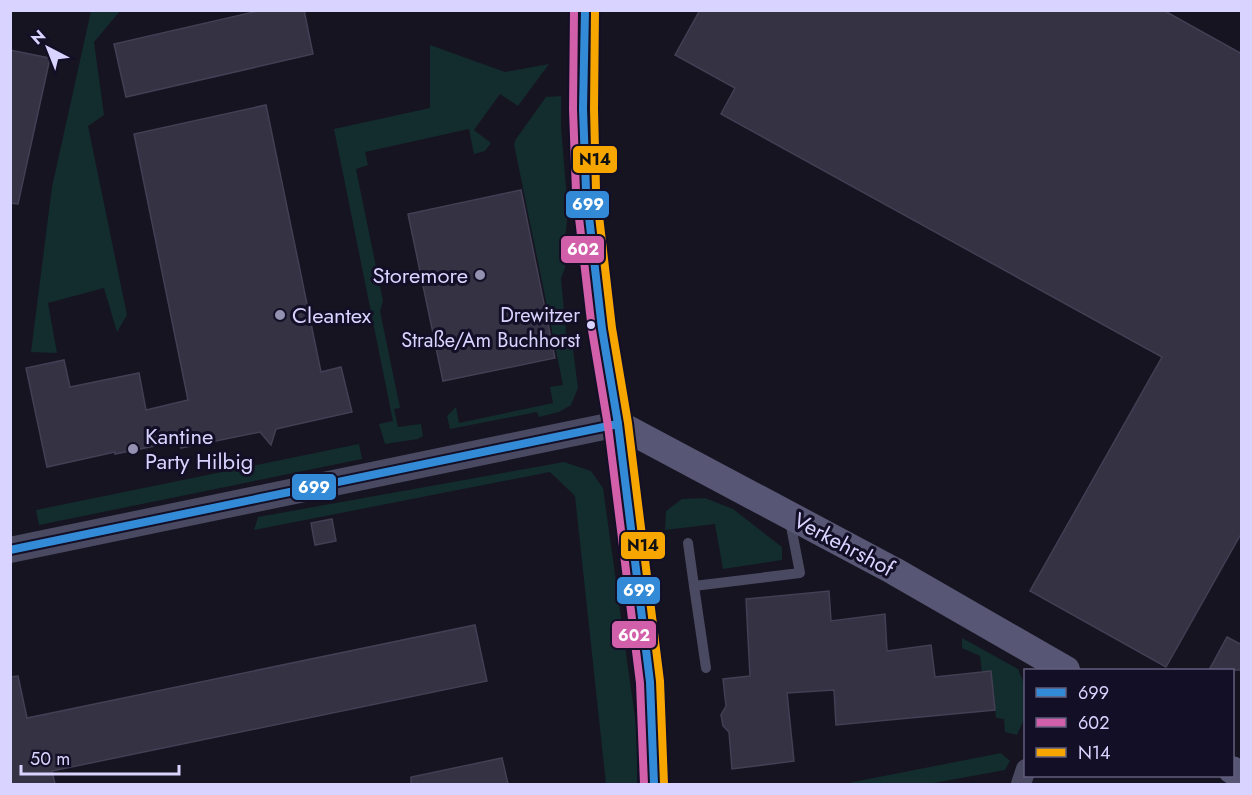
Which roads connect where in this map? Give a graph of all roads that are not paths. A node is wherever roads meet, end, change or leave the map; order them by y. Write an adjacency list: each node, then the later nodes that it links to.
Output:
1 (585, 10): 2 (street)
2 (618, 424): 3 (main road, Verkehrshof); 5 (street); 9 (main road)
3 (789, 515): 6 (lane); 8 (main road, Verkehrshof)
4 (688, 543): 6 (lane)
5 (10, 550)
6 (694, 586): 7 (lane)
7 (706, 668)
8 (1064, 669)
9 (654, 784)

